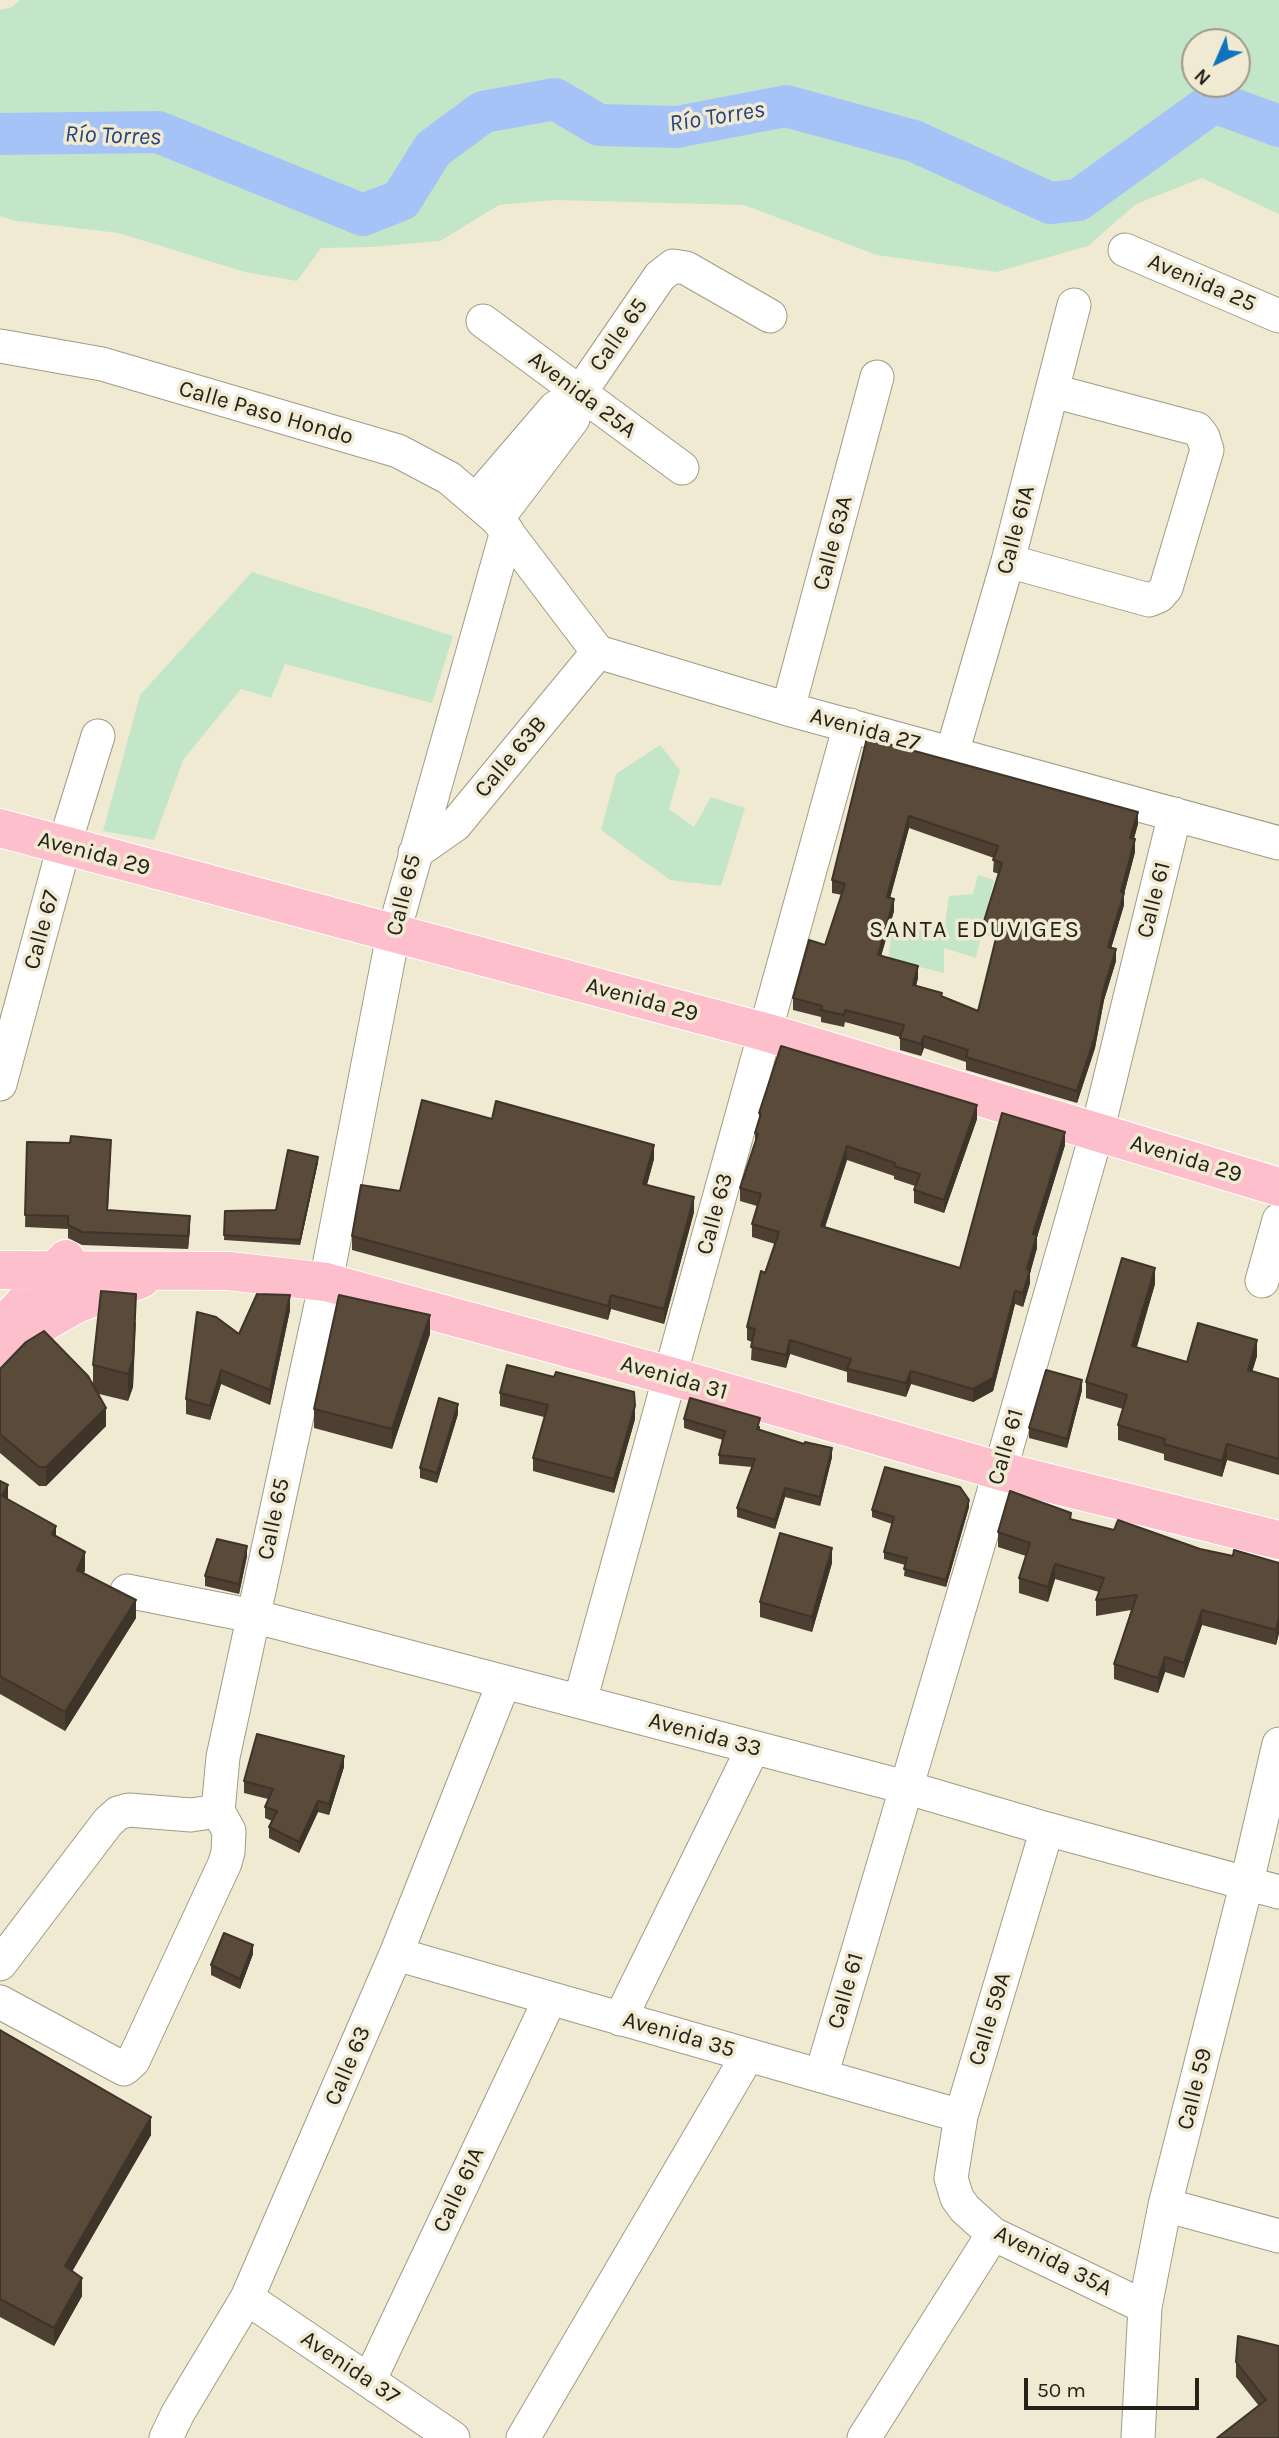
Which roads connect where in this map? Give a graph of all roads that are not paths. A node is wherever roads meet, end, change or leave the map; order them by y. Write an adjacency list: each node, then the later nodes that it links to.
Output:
1 (1125, 250): 4 (street, Avenida 25)
2 (1074, 305): 8 (street, Calle 61A)
3 (770, 316): 9 (street, Calle 65)
4 (1279, 316)
5 (483, 321): 9 (street, Avenida 25A)
6 (0, 346): 11 (street, Calle Paso Hondo)
7 (877, 377): 14 (street, Calle 63A)
8 (1053, 391): 12 (street, Calle 61A); 12 (street)
9 (579, 394): 10 (street, Avenida 25A); 11 (street, Calle 65)
10 (682, 468)
11 (493, 517): 13 (street); 22 (street, Calle 65)
12 (1008, 561): 17 (street, Calle 61A)
13 (598, 652): 14 (street, Avenida 27); 22 (street, Calle 63B)
14 (788, 709): 15 (street, Avenida 27)
15 (850, 725): 17 (street, Avenida 27); 24 (street, Calle 63)
16 (98, 736): 21 (street, Calle 67)
17 (952, 753): 18 (street, Avenida 27)
18 (1175, 814): 20 (street, Avenida 27); 26 (street, Calle 61)
19 (0, 828): 21 (main road, Avenida 29)
20 (1279, 843)
21 (64, 846): 23 (main road, Avenida 29); 25 (street, Calle 67)
22 (415, 853): 23 (street, Calle 65)
23 (393, 935): 24 (main road, Avenida 29); 33 (street, Calle 65)
24 (765, 1032): 26 (main road, Avenida 29); 37 (street, Calle 63)
25 (0, 1084)
26 (1097, 1132): 27 (main road, Avenida 29); 38 (street, Calle 61)
27 (1279, 1187)
28 (1279, 1220): 34 (street)
29 (0, 1256): 30 (main road)
30 (61, 1266): 31 (main road); 32 (main road, Avenida 31); 33 (main road, Avenida 31); 35 (main road)
31 (0, 1270)
32 (166, 1270): 33 (main road, Avenida 31); 36 (main road)
33 (327, 1274): 37 (main road, Avenida 31); 42 (street, Calle 65)
34 (1262, 1281)
35 (0, 1329)
36 (0, 1352)
37 (672, 1368): 38 (main road, Avenida 31); 44 (street, Calle 63)
38 (1003, 1459): 39 (main road, Avenida 31); 40 (main road, Avenida 31); 47 (street, Calle 61)
39 (1279, 1523)
40 (1279, 1541)
41 (127, 1591): 42 (street, Avenida 33)
42 (253, 1616): 43 (street, Avenida 33); 48 (street, Calle 65)
43 (504, 1682): 44 (street, Avenida 33); 52 (street, Calle 63)
44 (580, 1702): 46 (street, Avenida 33)
45 (1279, 1744): 50 (street, Calle 59)
46 (753, 1748): 47 (street, Avenida 33); 56 (street)
47 (905, 1787): 49 (street, Avenida 33); 58 (street, Calle 61)
48 (218, 1811): 53 (street); 55 (street)
49 (1047, 1829): 50 (street, Avenida 33); 59 (street, Calle 59A)
50 (1247, 1882): 51 (street, Avenida 33); 60 (street, Calle 59)
51 (1279, 1892)
52 (397, 1954): 54 (street, Avenida 35); 64 (street, Calle 63)
53 (3, 1955)
54 (550, 1999): 56 (street, Avenida 35); 66 (street, Calle 61A)
55 (0, 2002)
56 (620, 2019): 57 (street, Avenida 35)
57 (748, 2055): 58 (street, Avenida 35); 69 (street)
58 (821, 2076): 59 (street, Avenida 35)
59 (961, 2116): 61 (street, Calle 59A)
60 (1165, 2205): 63 (street); 65 (street, Calle 59)
61 (965, 2209): 62 (street, Avenida 35A)
62 (993, 2234): 65 (street, Avenida 35A); 70 (street)
63 (1279, 2236)
64 (247, 2298): 66 (street, Avenida 37); 67 (street, Calle 63)
65 (1145, 2307): 71 (street, Calle 59)
66 (369, 2381): 68 (street, Avenida 37)
67 (166, 2438)
68 (453, 2438)
69 (523, 2438)
70 (864, 2438)
71 (1138, 2438)

